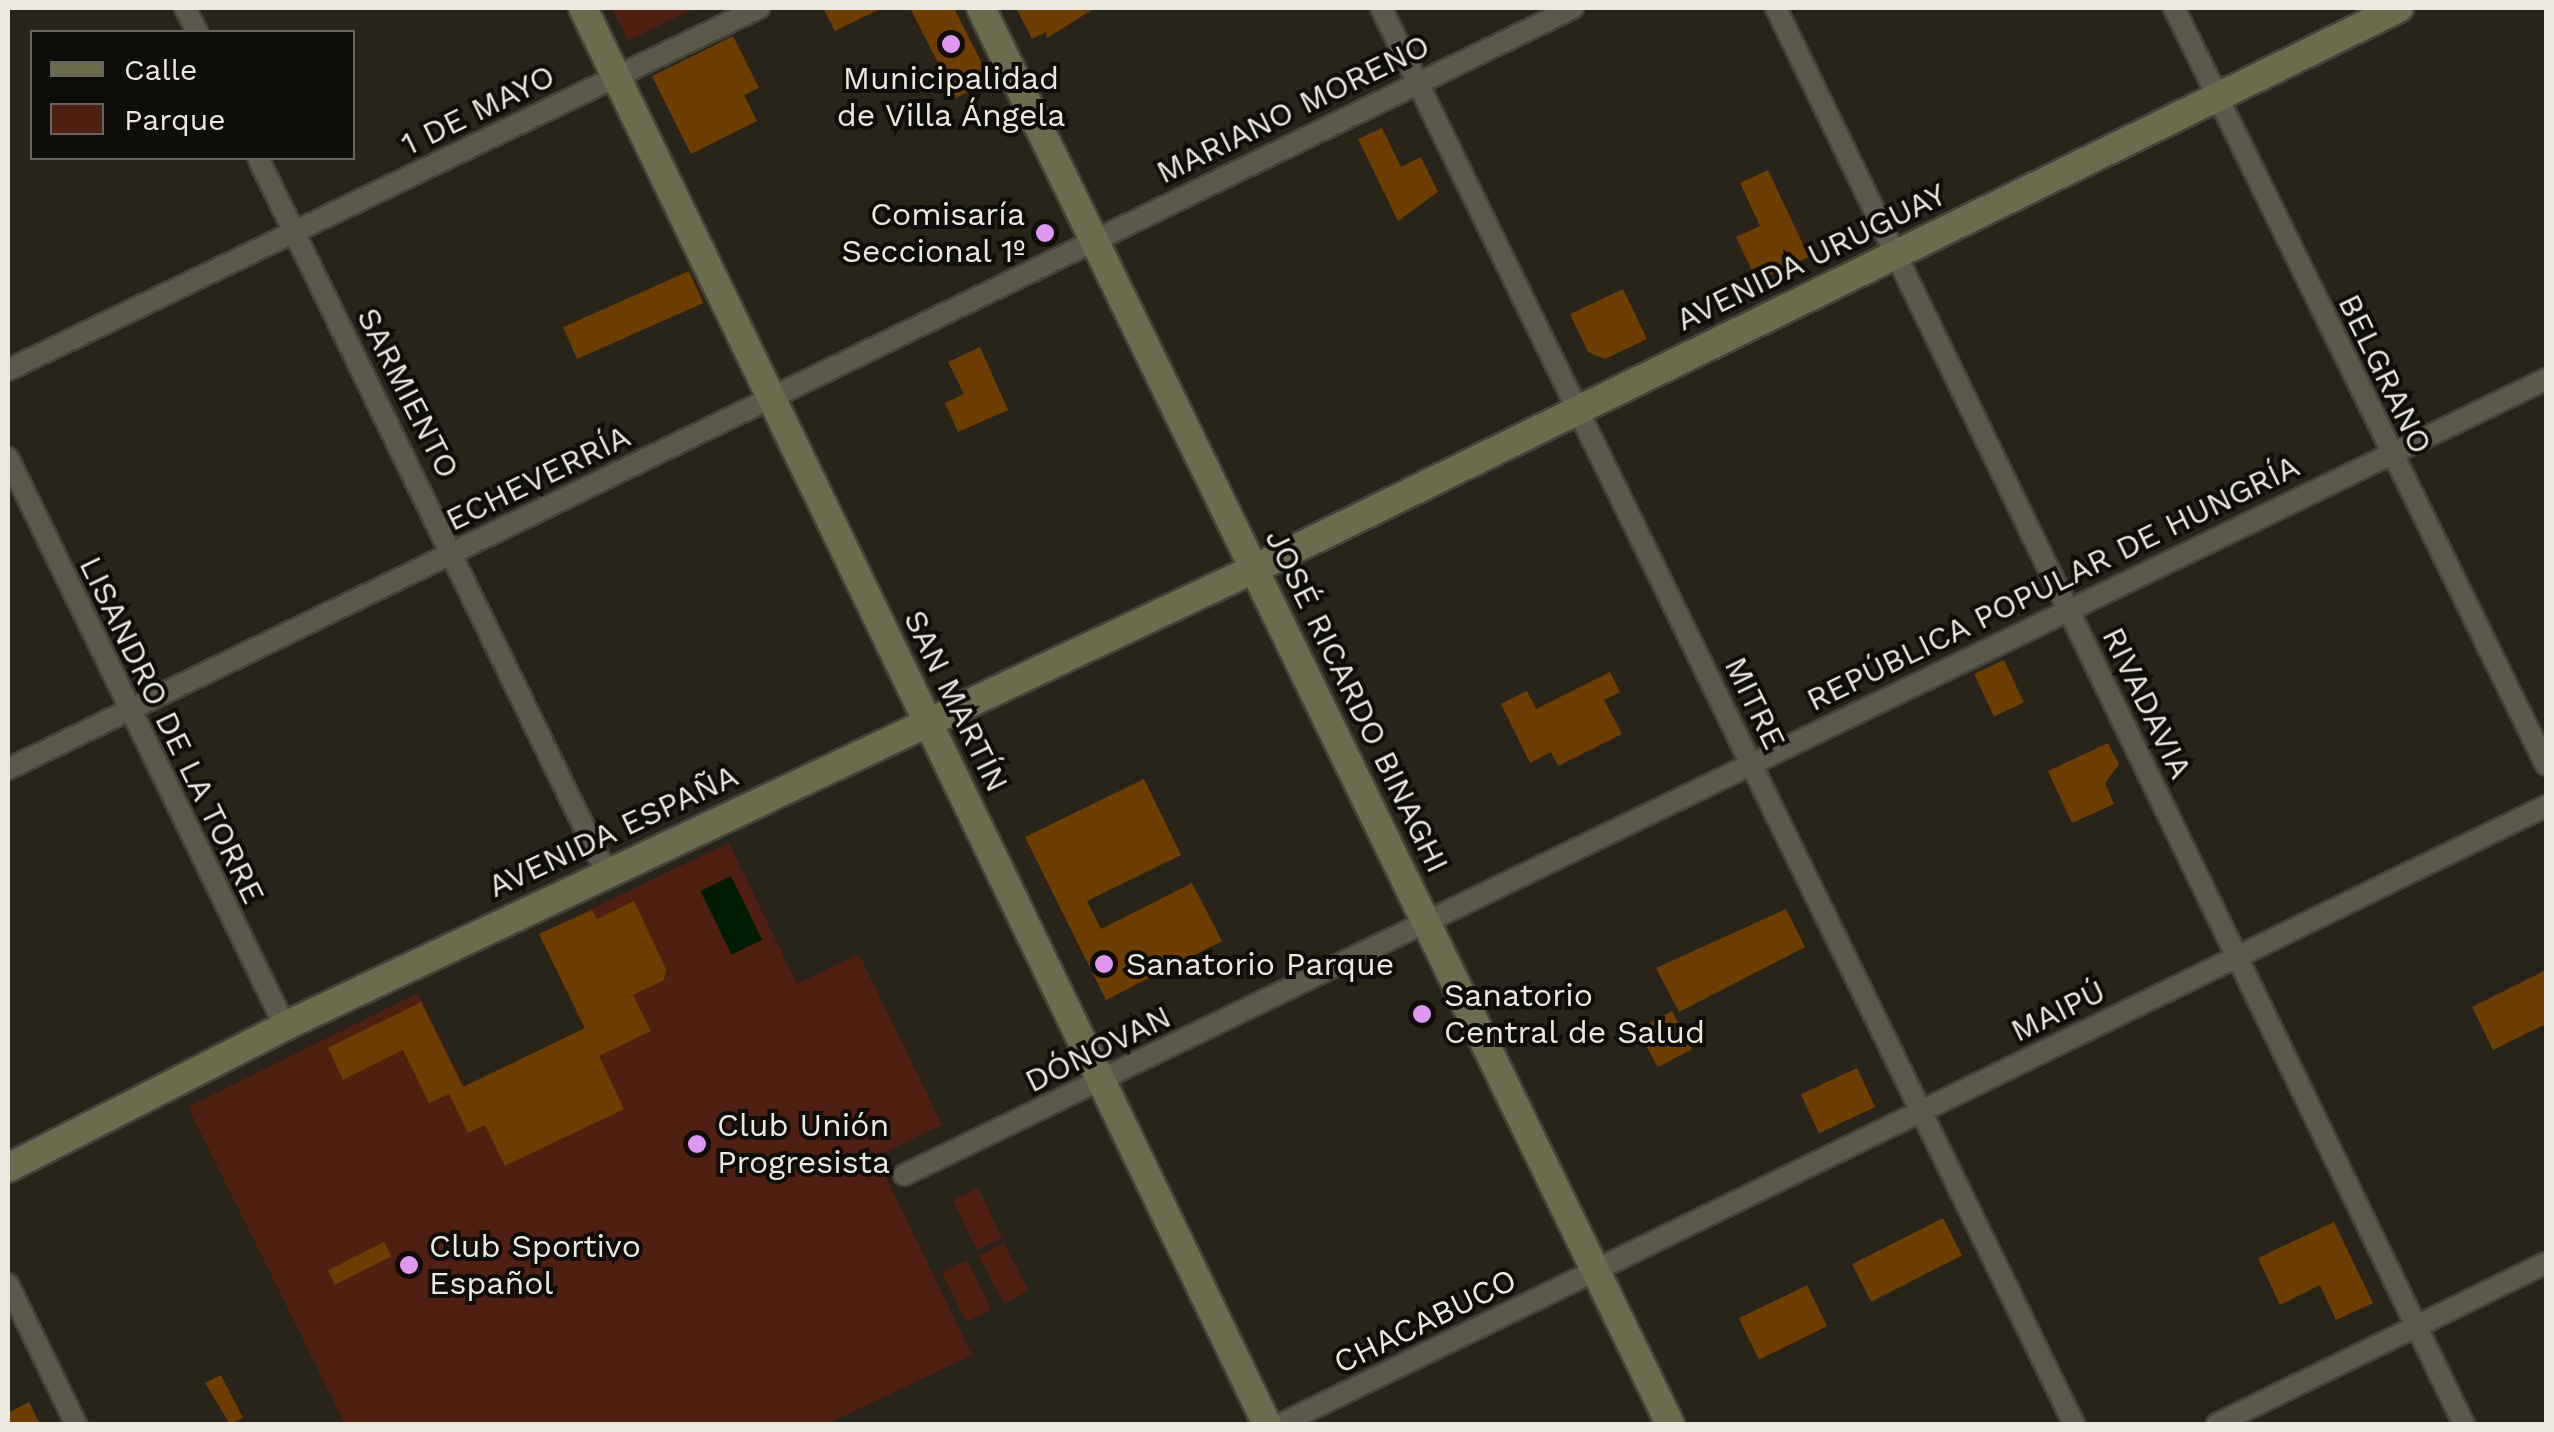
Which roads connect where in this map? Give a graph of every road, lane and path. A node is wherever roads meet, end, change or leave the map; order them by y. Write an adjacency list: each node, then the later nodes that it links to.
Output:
1 (583, 8): 9 (street, SAN MARTÍN)
2 (759, 8): 9 (street, 1 DE MAYO)
3 (981, 8): 14 (street, JOSÉ RICARDO BINAGHI)
4 (1382, 8): 10 (street, MITRE)
5 (1573, 8): 10 (street, MARIANO MORENO)
6 (1776, 8): 15 (street, RIVADAVIA)
7 (2174, 8): 11 (street, BELGRANO)
8 (2399, 8): 11 (street, AVENIDA URUGUAY)
9 (616, 76): 13 (street, 1 DE MAYO); 18 (street, SAN MARTÍN)
10 (1418, 82): 14 (street, MARIANO MORENO); 19 (street, MITRE)
11 (2216, 96): 15 (street, AVENIDA URUGUAY); 20 (street, BELGRANO)
12 (259, 160): 13 (street, SARMIENTO)
13 (294, 232): 16 (street, 1 DE MAYO); 22 (street, SARMIENTO)
14 (1094, 239): 18 (street, ECHEVERRÍA); 23 (street, JOSÉ RICARDO BINAGHI)
15 (1896, 256): 19 (street, AVENIDA URUGUAY); 24 (street, RIVADAVIA)
16 (8, 370)
17 (2546, 379): 20 (street, REPÚBLICA POPULAR DE HUNGRÍA)
18 (771, 398): 22 (street, ECHEVERRÍA); 26 (street, SAN MARTÍN)
19 (1579, 410): 23 (street, AVENIDA URUGUAY); 27 (street, MITRE)
20 (2391, 454): 24 (street, REPÚBLICA POPULAR DE HUNGRÍA); 28 (street, BELGRANO)
21 (8, 458): 25 (street, LISANDRO DE LA TORRE)
22 (454, 552): 25 (street, ECHEVERRÍA); 31 (street, SARMIENTO)
23 (1254, 569): 26 (street, AVENIDA ESPAÑA); 32 (street, JOSÉ RICARDO BINAGHI)
24 (2067, 608): 27 (street, REPÚBLICA POPULAR DE HUNGRÍA); 33 (street, RIVADAVIA)
25 (128, 711): 29 (street, ECHEVERRÍA); 34 (street, LISANDRO DE LA TORRE)
26 (927, 720): 31 (street, AVENIDA ESPAÑA); 35 (street, SAN MARTÍN)
27 (1751, 764): 32 (street, REPÚBLICA POPULAR DE HUNGRÍA); 36 (street, MITRE)
28 (2546, 765)
29 (8, 769)
30 (2546, 806): 33 (street, MAIPÚ)
31 (606, 872): 34 (street, AVENIDA ESPAÑA)
32 (1427, 925): 35 (street, DÓNOVAN); 40 (street, JOSÉ RICARDO BINAGHI)
33 (2238, 956): 36 (street, MAIPÚ); 42 (street, RIVADAVIA)
34 (284, 1026): 37 (street, AVENIDA ESPAÑA)
35 (1101, 1080): 38 (street, DÓNOVAN); 44 (street, SAN MARTÍN)
36 (1920, 1112): 40 (street, MAIPÚ); 47 (street, MITRE)
37 (8, 1168)
38 (904, 1176)
39 (2546, 1263): 42 (street)
40 (1595, 1271): 45 (street, CHACABUCO); 46 (street, JOSÉ RICARDO BINAGHI)
41 (8, 1284): 43 (street)
42 (2416, 1327): 48 (street); 49 (street, RIVADAVIA)
43 (76, 1424)
44 (1267, 1424)
45 (1281, 1424)
46 (1670, 1424)
47 (2074, 1424)
48 (2217, 1424)
49 (2464, 1424)

